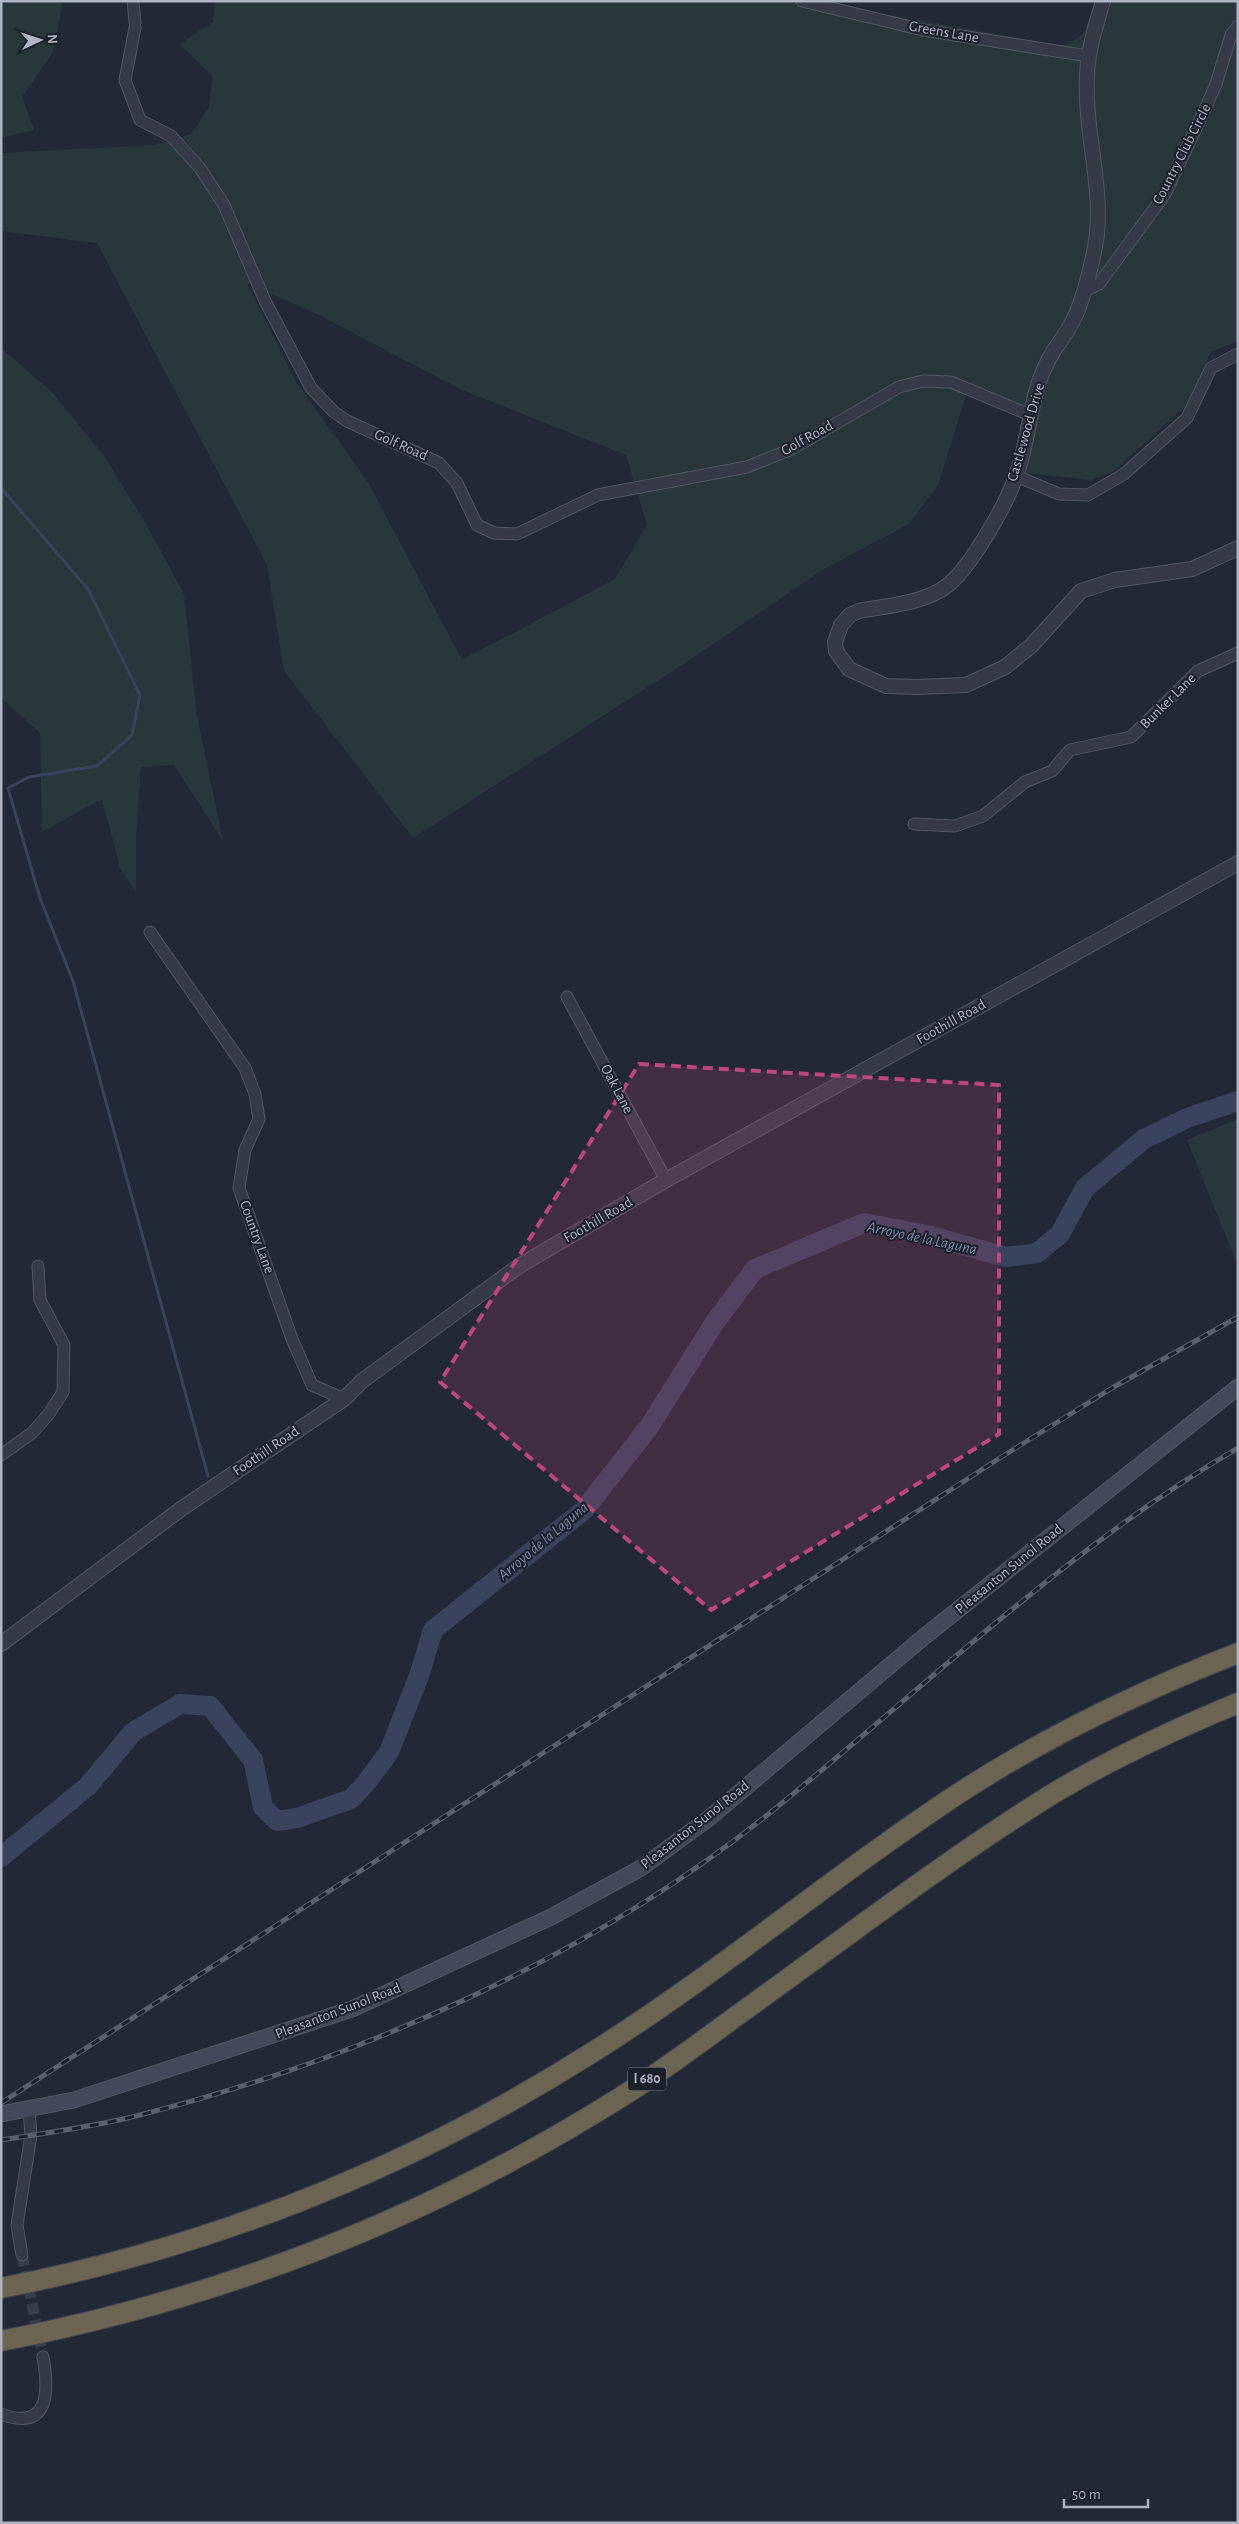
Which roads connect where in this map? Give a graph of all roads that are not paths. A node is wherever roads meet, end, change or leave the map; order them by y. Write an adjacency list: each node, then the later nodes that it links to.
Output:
1 (133, 1): 8 (street, Golf Road)
2 (802, 1): 5 (street, Greens Lane)
3 (1103, 1): 5 (street, Castlewood Drive)
4 (1238, 26): 6 (street, Country Club Circle)
5 (1088, 56): 6 (street, Castlewood Drive)
6 (1084, 291): 8 (street, Castlewood Drive)
7 (1238, 354): 9 (street)
8 (1030, 415): 9 (street, Castlewood Drive)
9 (1016, 476): 10 (street, Castlewood Drive)
10 (1238, 548)
11 (1238, 653): 12 (street, Bunker Lane)
12 (914, 824)
13 (1238, 863): 16 (street, Foothill Road)
14 (150, 932): 19 (street, Country Lane)
15 (567, 997): 16 (street, Oak Lane)
16 (666, 1180): 19 (street, Foothill Road)
17 (38, 1266): 20 (street)
18 (1238, 1387): 24 (main road, Pleasanton Sunol Road)
19 (344, 1399): 21 (street, Foothill Road)
20 (1, 1455)
21 (1, 1644)
22 (1238, 1653): 27 (highway)
23 (1238, 1703): 28 (highway, I 680)
24 (29, 2110): 25 (main road, Pleasanton Sunol Road); 26 (street)
25 (1, 2114)
26 (22, 2255)
27 (1, 2288)
28 (1, 2341)
29 (43, 2356): 30 (street)
30 (1, 2414)

